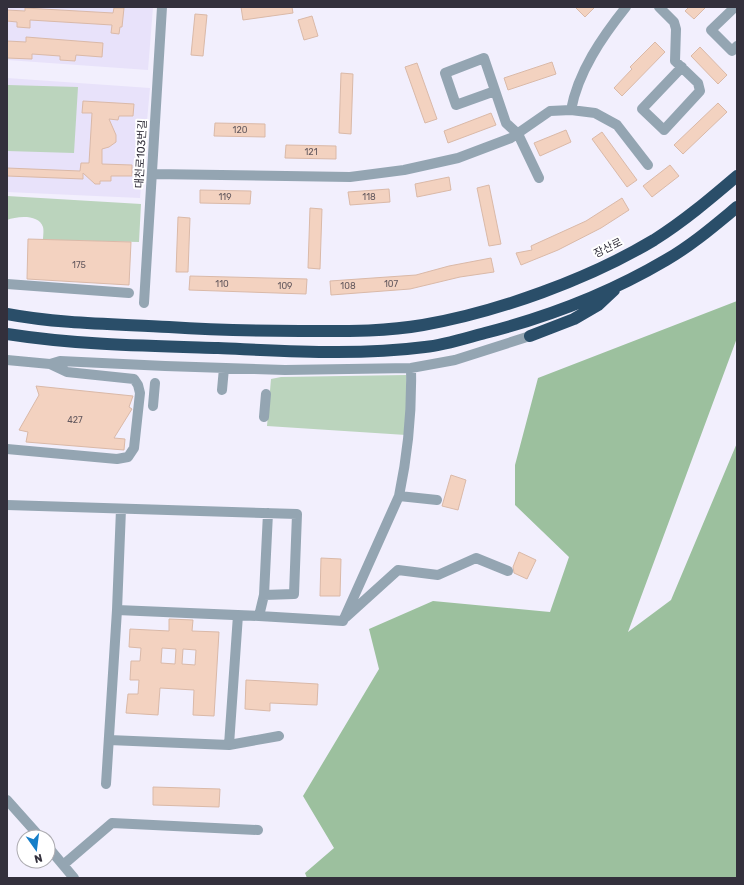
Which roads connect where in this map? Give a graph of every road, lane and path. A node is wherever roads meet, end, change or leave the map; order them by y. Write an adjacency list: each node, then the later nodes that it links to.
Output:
1 (162, 7): 11 (street, 대천로103번길)
2 (626, 7): 8 (street)
3 (659, 7): 6 (street)
4 (735, 7): 5 (street)
5 (737, 46)
6 (682, 67): 6 (street)
7 (496, 91): 7 (street); 9 (street)
8 (571, 110): 9 (street); 10 (street)
9 (518, 134): 11 (street); 13 (street)
10 (648, 165)
11 (152, 174): 18 (street, 대천로103번길)
12 (737, 176): 19 (highway, 장산로)
13 (539, 178)
14 (737, 207): 16 (highway)
15 (7, 284): 17 (street)
16 (619, 284): 20 (highway); 21 (highway)
17 (129, 293)
18 (144, 303)
19 (9, 314)
20 (7, 334)
21 (530, 336): 25 (street)
22 (7, 360): 23 (street)
23 (50, 364): 24 (street); 31 (street)
24 (224, 368): 25 (street); 27 (street)
25 (411, 368): 32 (street)
26 (155, 383): 29 (street)
27 (222, 390)
28 (266, 394): 30 (street)
29 (153, 406)
30 (264, 418)
31 (7, 449)
32 (399, 496): 33 (street); 42 (street)
33 (437, 500)
34 (7, 506): 35 (street)
35 (121, 509): 36 (street); 39 (street)
36 (268, 513): 38 (street); 38 (street)
37 (508, 571): 42 (street)
38 (264, 595): 41 (street)
39 (117, 610): 40 (street); 44 (street)
40 (238, 615): 41 (street); 45 (street)
41 (259, 616): 42 (street)
42 (343, 621)
43 (279, 736): 45 (street)
44 (109, 740): 45 (street); 46 (street)
45 (229, 745)
46 (106, 784)
47 (7, 800): 48 (street)
48 (33, 829)
49 (258, 830): 51 (street)
50 (56, 857): 51 (street)
51 (63, 865): 52 (street)
52 (74, 878)

